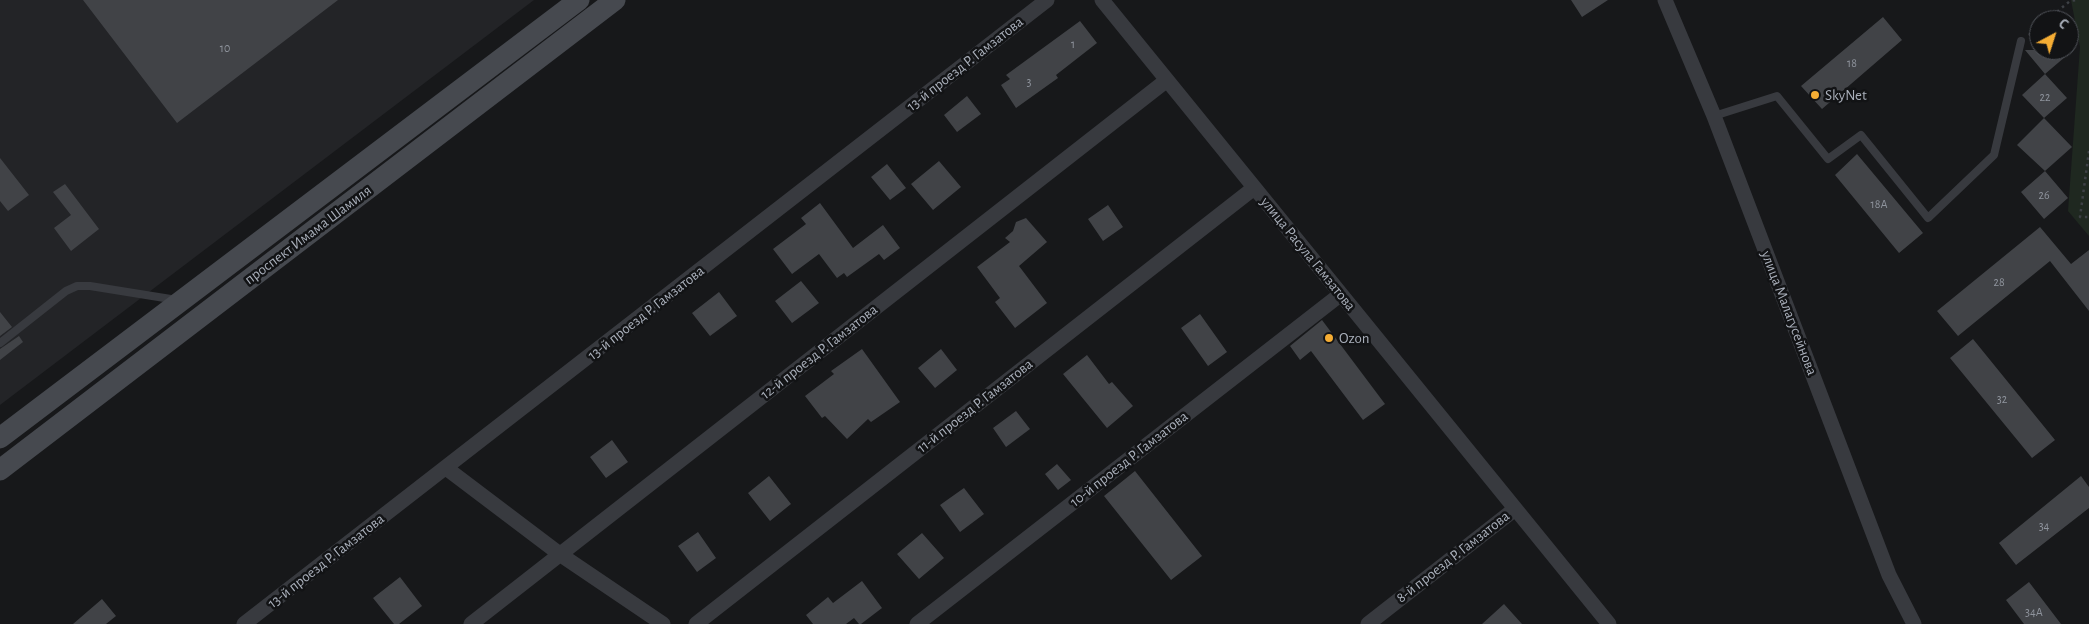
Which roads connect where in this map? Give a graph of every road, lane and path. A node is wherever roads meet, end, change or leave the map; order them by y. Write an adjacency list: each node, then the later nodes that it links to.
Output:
1 (579, 0): 15 (main road, проспект Имама Шамиля)
2 (615, 0): 19 (main road, проспект Имама Шамиля)
3 (1047, 0): 18 (street, 13-й проезд Р. Гамзатова)
4 (1102, 0): 9 (street, улица Расула Гамзатова)
5 (1665, 0): 10 (street, улица Малагусейнова)
6 (2077, 0): 7 (path)
7 (2059, 10)
8 (2022, 40): 10 (lane)
9 (1167, 80): 12 (street, улица Расула Гамзатова); 21 (street, 12-й проезд Р. Гамзатова)
10 (1714, 116): 29 (street, улица Малагусейнова)
11 (2089, 151): 13 (path)
12 (1254, 188): 14 (street, улица Расула Гамзатова); 26 (street, 11-й проезд Р. Гамзатова)
13 (2089, 217)
14 (1341, 294): 20 (street, улица Расула Гамзатова); 27 (street, 10-й проезд Р. Гамзатова)
15 (181, 301): 16 (lane); 17 (main road, проспект Имама Шамиля)
16 (0, 342)
17 (0, 438)
18 (446, 468): 21 (street); 23 (street, 13-й проезд Р. Гамзатова)
19 (0, 470)
20 (1515, 508): 22 (street, улица Расула Гамзатова); 28 (street, 8-й проезд Р. Гамзатова)
21 (561, 555): 24 (street, 12-й проезд Р. Гамзатова); 25 (street)
22 (1601, 621)
23 (244, 624)
24 (472, 624)
25 (662, 624)
26 (696, 624)
27 (916, 624)
28 (1368, 624)
29 (1914, 624)

